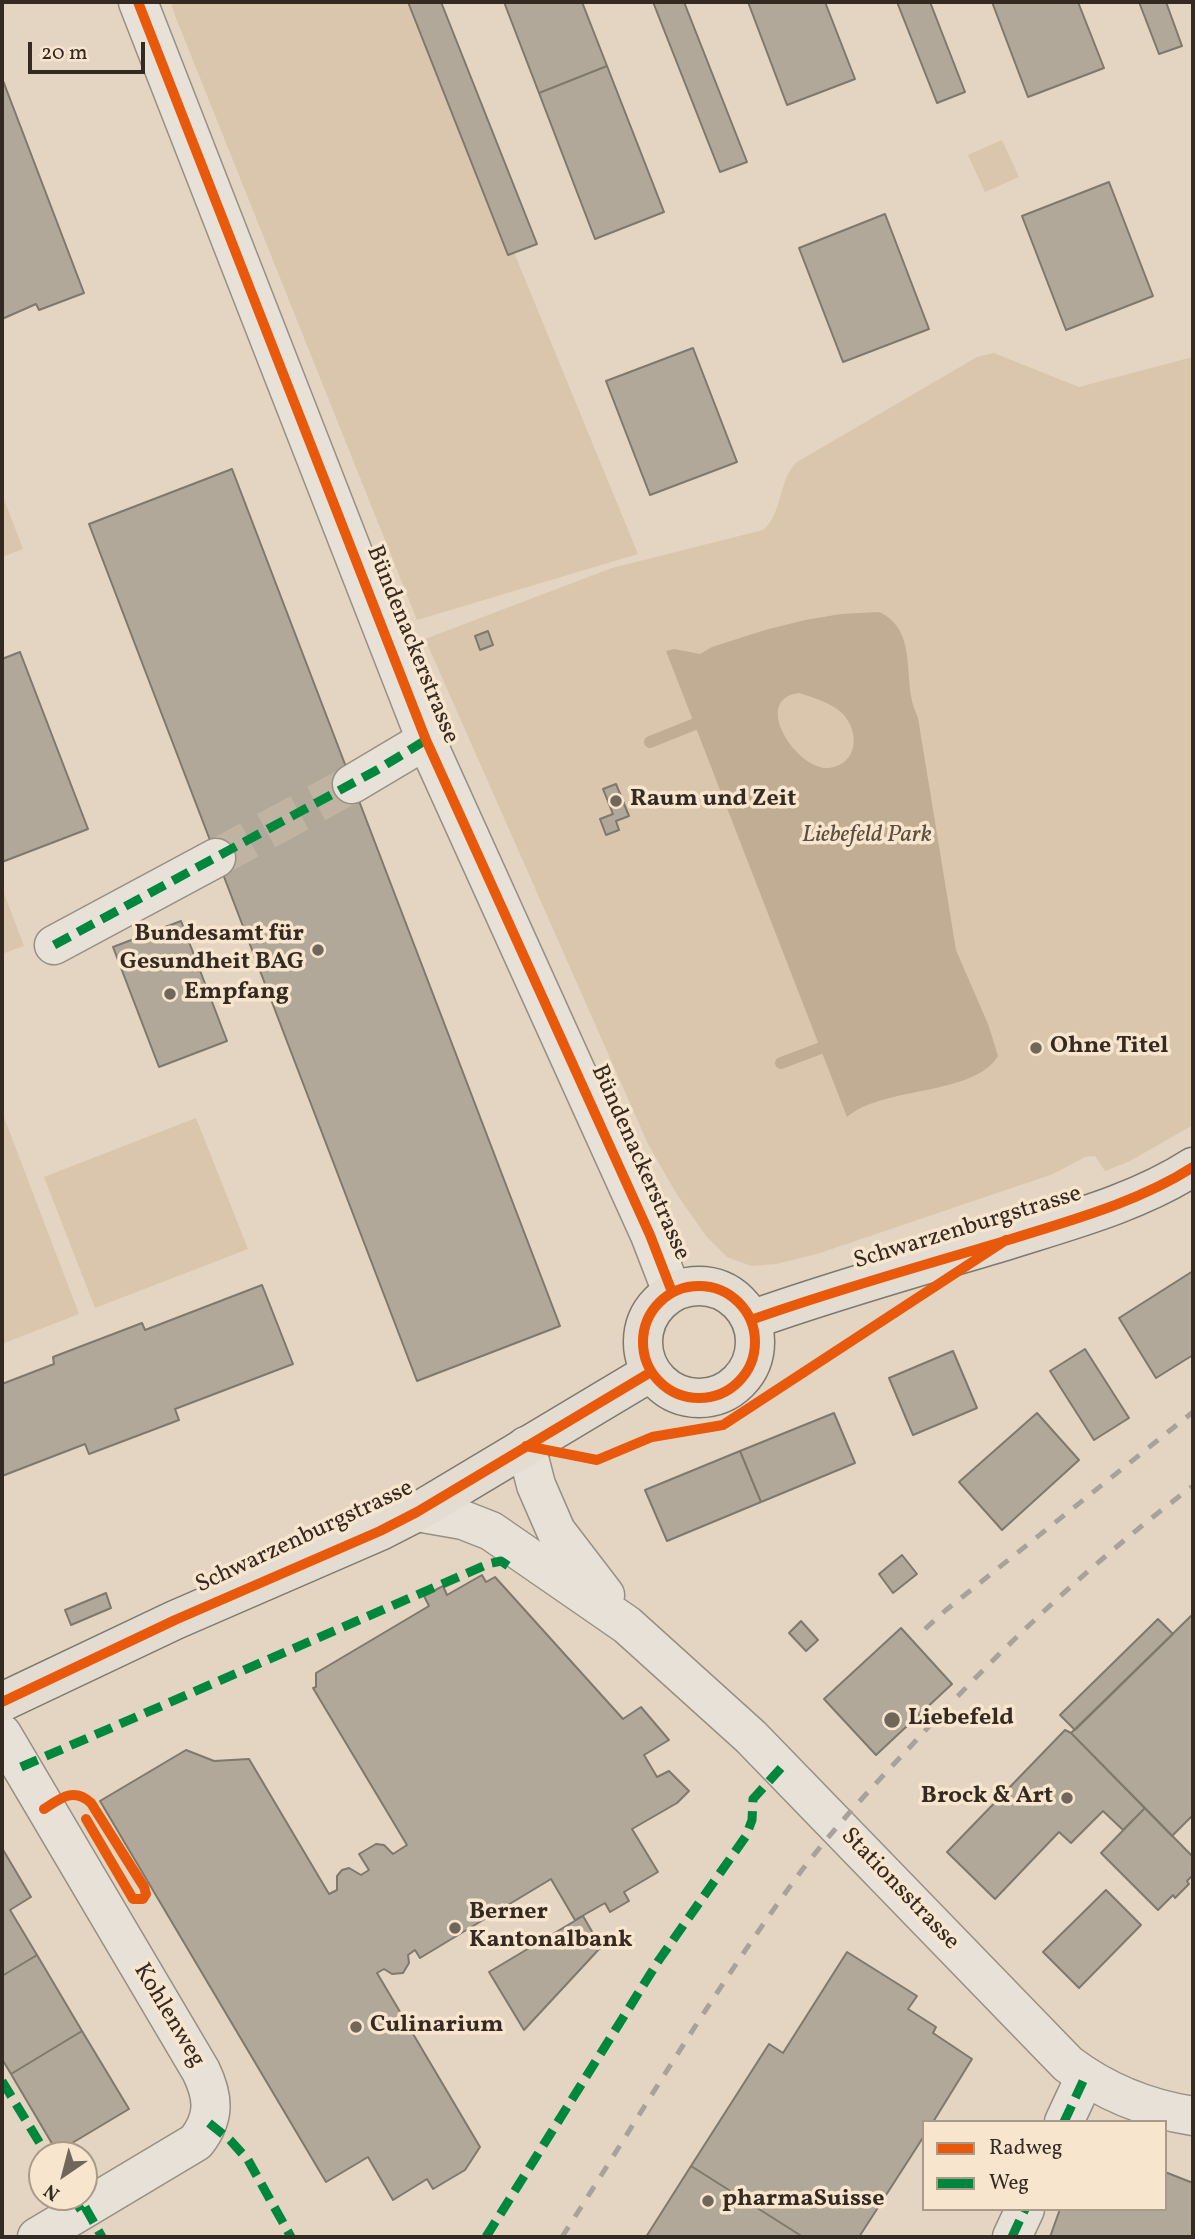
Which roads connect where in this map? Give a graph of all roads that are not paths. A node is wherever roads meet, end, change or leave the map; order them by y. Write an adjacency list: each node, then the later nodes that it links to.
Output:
1 (138, 2): 2 (street, Bündenackerstrasse)
2 (426, 740): 3 (street); 7 (street, Bündenackerstrasse)
3 (352, 784)
4 (216, 858): 5 (street)
5 (54, 945)
6 (1193, 1167): 8 (main road, Schwarzenburgstrasse)
7 (672, 1292): 8 (main road); 9 (main road)
8 (751, 1320): 9 (main road)
9 (651, 1371): 10 (main road, Schwarzenburgstrasse)
10 (526, 1446): 11 (main road, Schwarzenburgstrasse); 12 (street, Stationsstrasse)
11 (417, 1512): 12 (street, Stationsstrasse); 13 (main road, Schwarzenburgstrasse)
12 (627, 1625): 15 (street, Stationsstrasse)
13 (2, 1702)
14 (2, 1734): 19 (street, Kohlenweg)
15 (1085, 2077): 16 (street, Stationsstrasse); 17 (street)
16 (1193, 2116)
17 (1065, 2120)
18 (1024, 2211): 20 (street)
19 (37, 2237)
20 (1012, 2237)

